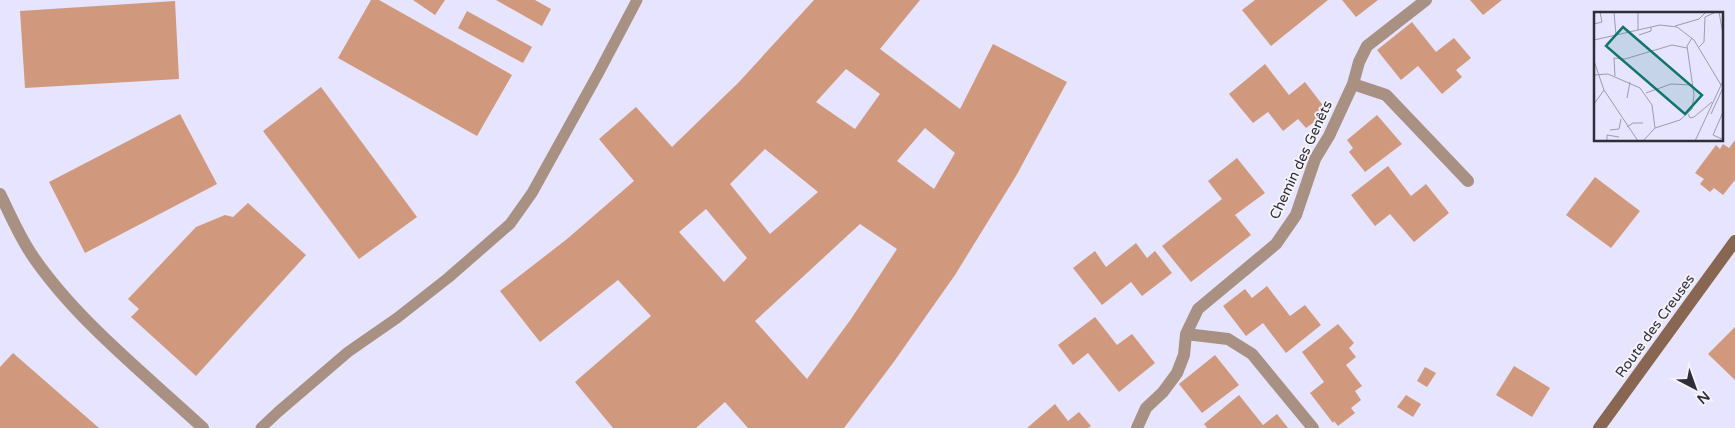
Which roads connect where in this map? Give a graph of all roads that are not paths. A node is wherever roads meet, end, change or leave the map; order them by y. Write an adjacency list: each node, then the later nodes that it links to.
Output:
1 (637, 0): 9 (lane)
2 (1426, 0): 3 (street, Chemin des Genêts)
3 (1353, 84): 4 (street); 7 (street, Chemin des Genêts)
4 (1468, 181)
5 (0, 194): 8 (street)
6 (1733, 248): 12 (main road, Route des Creuses)
7 (1186, 334): 10 (street, Chemin des Genêts); 11 (street)
8 (203, 428)
9 (261, 428)
10 (1137, 428)
11 (1313, 428)
12 (1599, 428)

